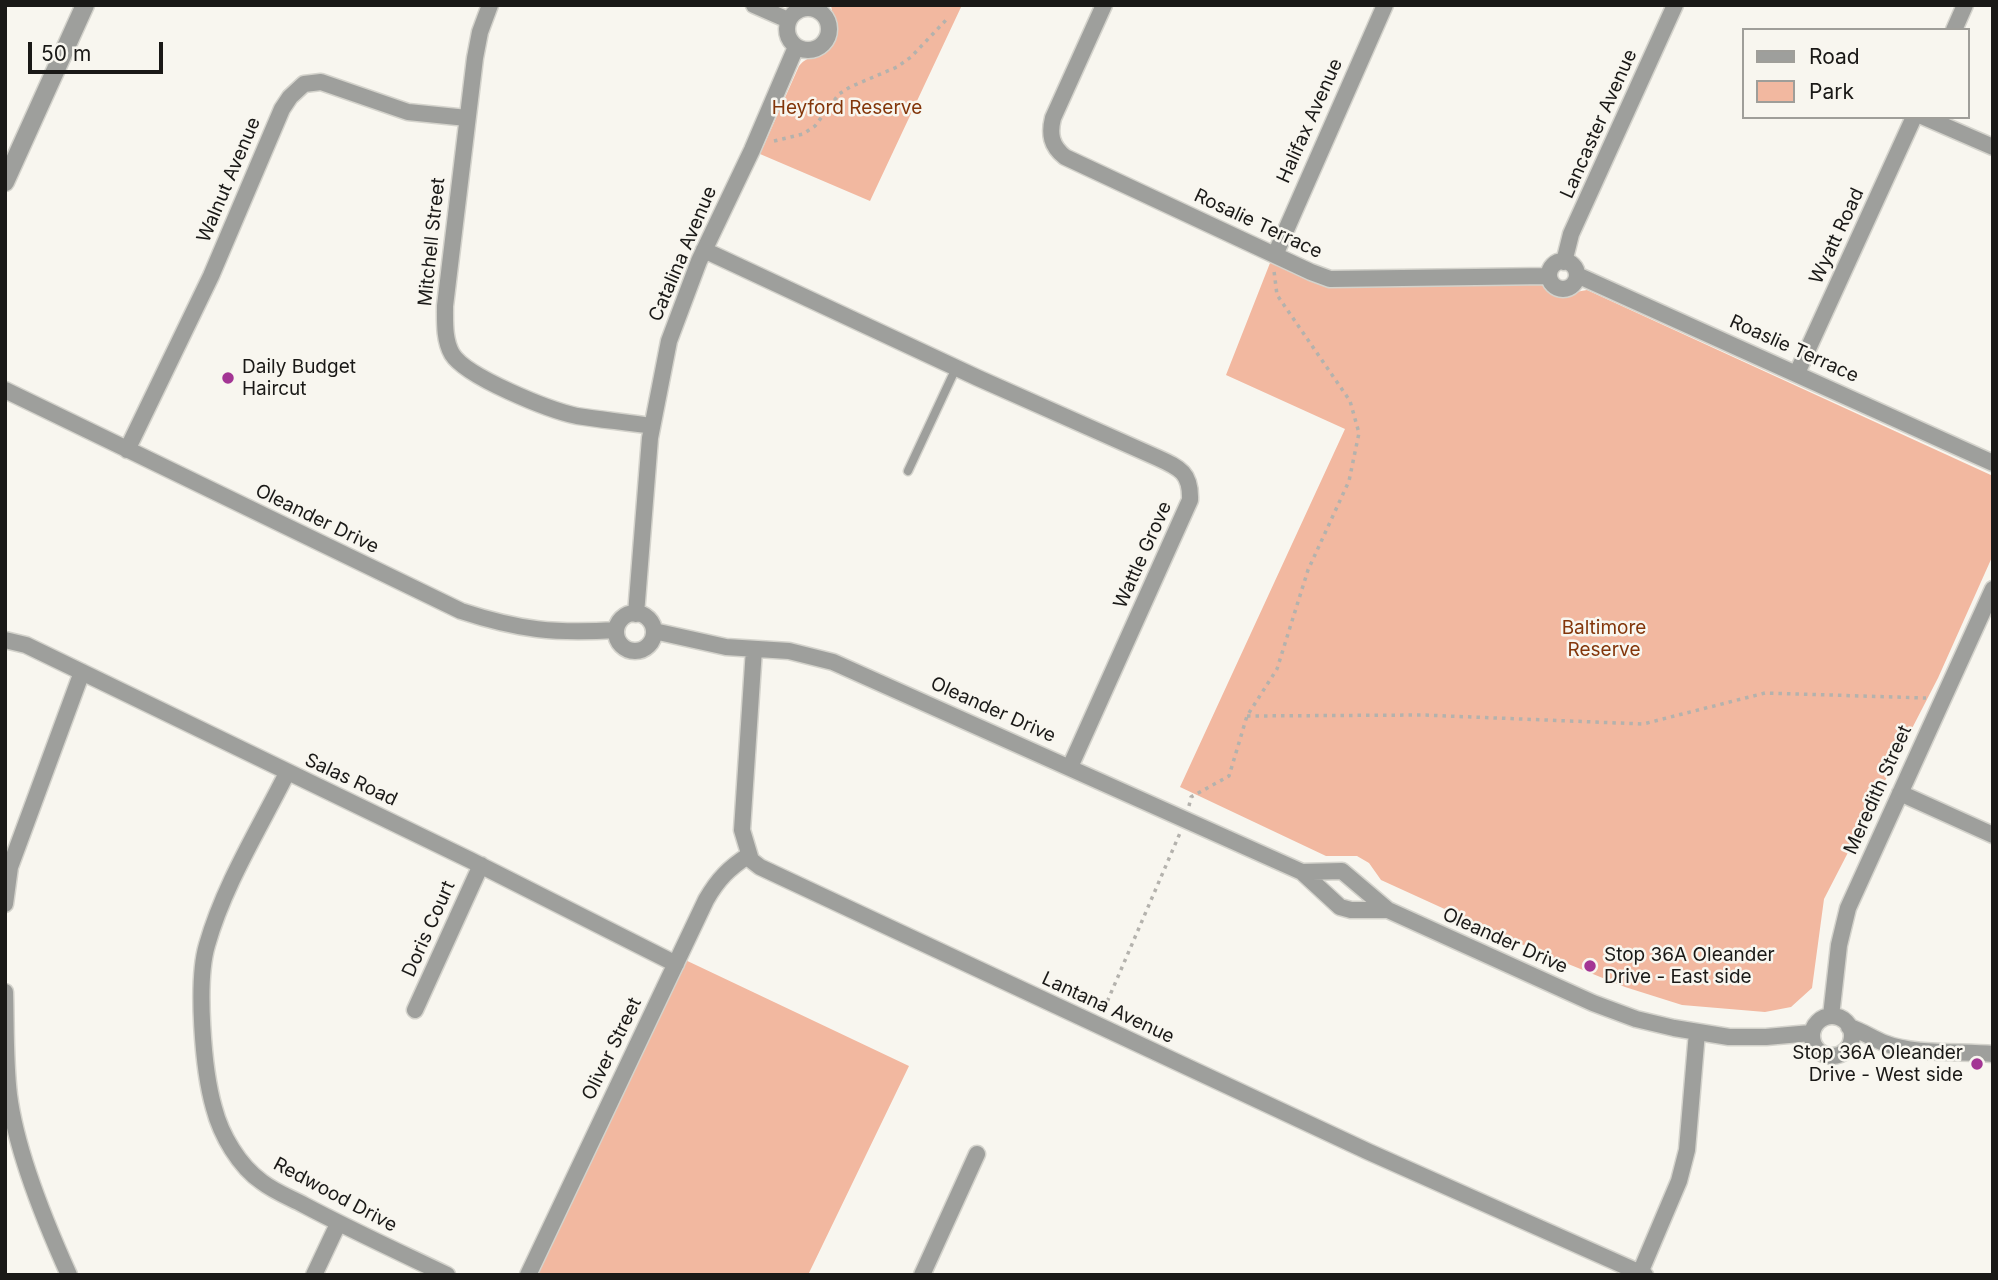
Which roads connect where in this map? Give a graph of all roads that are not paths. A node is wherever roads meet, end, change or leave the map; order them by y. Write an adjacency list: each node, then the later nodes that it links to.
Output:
1 (85, 5): 16 (street)
2 (490, 5): 12 (street, Mitchell Street)
3 (754, 5): 9 (street)
4 (1104, 5): 18 (street, Rosalie Terrace)
5 (1385, 5): 18 (street, Halifax Avenue)
6 (1675, 5): 19 (street, Lancaster Avenue)
7 (1965, 5): 10 (street)
8 (815, 7): 9 (street); 11 (street)
9 (788, 20): 11 (street)
10 (1955, 28)
11 (796, 47): 17 (street, Catalina Avenue)
12 (467, 118): 25 (street, Mitchell Street); 26 (street, Walnut Avenue)
13 (1913, 119): 23 (street, Wyatt Road)
14 (1929, 119): 15 (street)
15 (1993, 147)
16 (5, 182)
17 (704, 250): 22 (street, Wattle Grove); 25 (street, Catalina Avenue)
18 (1275, 255): 21 (street, Rosalie Terrace)
19 (1564, 262): 20 (street); 21 (street)
20 (1577, 275): 21 (street); 23 (street, Roaslie Terrace)
21 (1548, 276)
22 (956, 368): 28 (lane); 36 (street, Wattle Grove)
23 (1797, 373): 27 (street, Roaslie Terrace)
24 (8, 392): 26 (street, Oleander Drive)
25 (652, 426): 30 (street, Catalina Avenue)
26 (127, 450): 31 (street, Oleander Drive)
27 (1993, 463)
28 (908, 471)
29 (1993, 589): 38 (street, Meredith Street)
30 (636, 614): 31 (street); 32 (street)
31 (616, 629): 32 (street)
32 (654, 631): 34 (street, Oleander Drive)
33 (5, 639): 35 (street, Salas Road)
34 (754, 649): 36 (street, Oleander Drive); 40 (street)
35 (82, 672): 37 (street, Salas Road); 43 (street)
36 (1070, 767): 42 (street, Oleander Drive)
37 (287, 773): 41 (street, Salas Road); 56 (street, Redwood Drive)
38 (1900, 793): 39 (street); 48 (street, Meredith Street)
39 (1993, 835)
40 (749, 855): 45 (street, Oliver Street); 58 (street, Lantana Avenue)
41 (481, 865): 45 (street, Salas Road); 47 (street, Doris Court)
42 (1302, 872): 44 (street, Oleander Drive); 44 (street, Oleander Drive)
43 (6, 897)
44 (1388, 910): 50 (street, Oleander Drive)
45 (676, 964): 61 (street, Oliver Street)
46 (5, 992): 57 (street)
47 (415, 1010)
48 (1831, 1016): 49 (street); 51 (street)
49 (1849, 1027): 52 (street); 53 (street)
50 (1697, 1032): 51 (street, Oleander Drive); 58 (street)
51 (1811, 1033): 53 (street)
52 (1884, 1043): 53 (street); 54 (street)
53 (1849, 1048)
54 (1993, 1054)
55 (977, 1154): 62 (street)
56 (338, 1224): 59 (street); 60 (street, Redwood Drive)
57 (63, 1272)
58 (1642, 1274)
59 (314, 1275)
60 (447, 1275)
61 (528, 1275)
62 (922, 1275)

